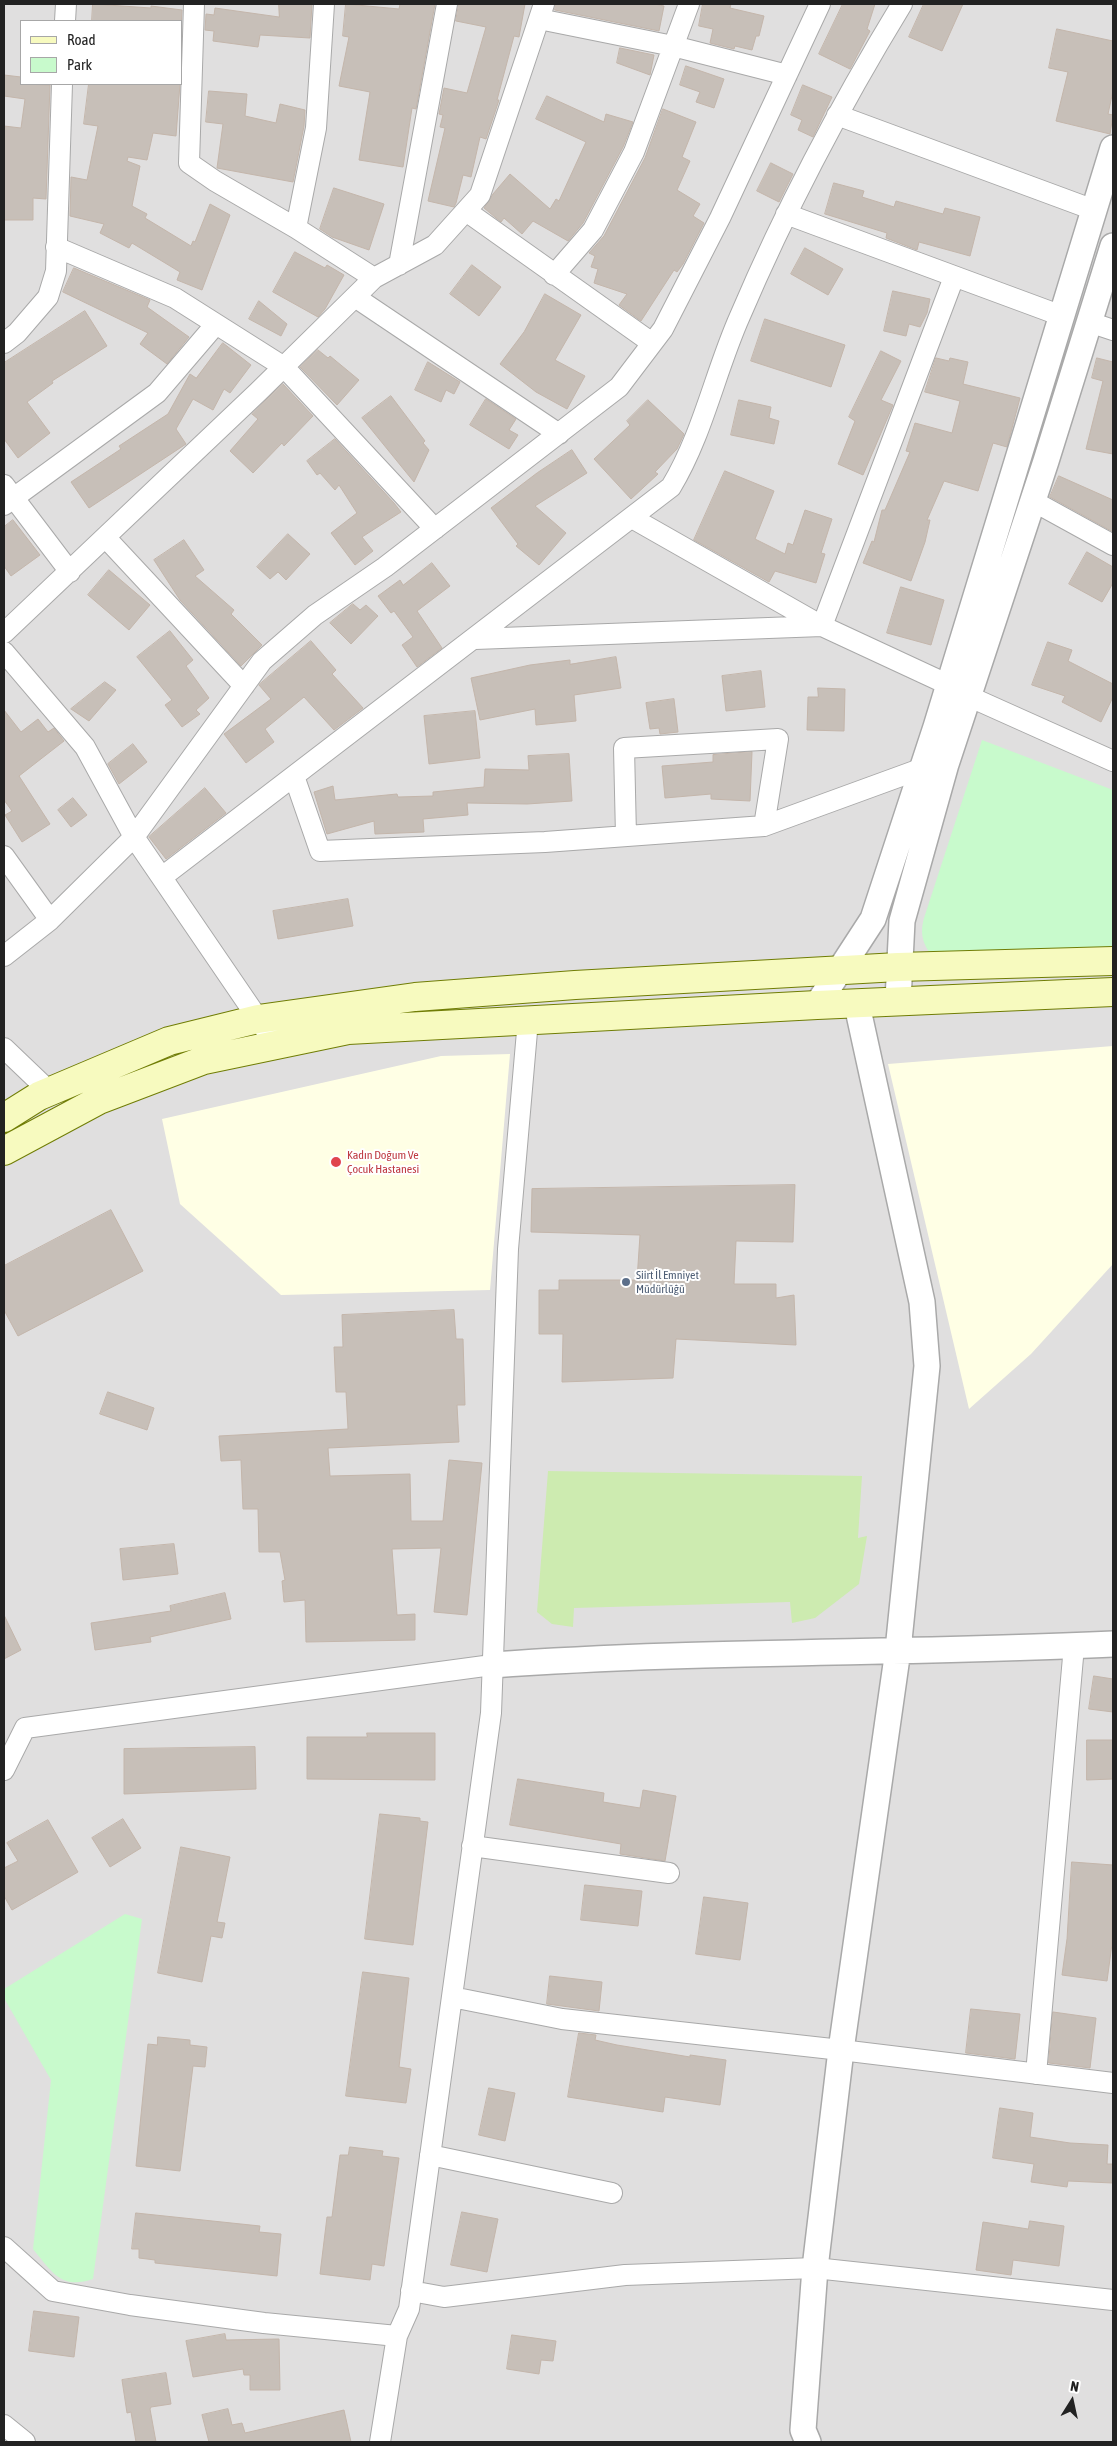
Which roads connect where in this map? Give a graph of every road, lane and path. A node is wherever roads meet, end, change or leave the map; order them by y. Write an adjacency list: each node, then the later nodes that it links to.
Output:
1 (66, 4): 9 (street)
2 (194, 4): 18 (street)
3 (324, 4): 18 (street)
4 (447, 4): 21 (street)
5 (689, 4): 10 (street)
6 (820, 4): 11 (street)
7 (902, 4): 13 (street)
8 (542, 11): 10 (street); 16 (street)
9 (65, 20)
10 (674, 46): 11 (street); 22 (street)
11 (786, 76): 31 (street)
12 (62, 85): 20 (street)
13 (837, 115): 15 (street); 17 (street)
14 (1113, 148): 15 (street)
15 (1094, 210): 26 (street)
16 (466, 211): 21 (street); 22 (street)
17 (786, 214): 23 (street); 36 (street)
18 (296, 228): 24 (street)
19 (1113, 246): 27 (street)
20 (56, 247): 28 (street); 30 (street)
21 (399, 265): 24 (street)
22 (554, 275): 31 (street)
23 (954, 277): 26 (street); 41 (street)
24 (374, 278): 25 (street)
25 (355, 297): 32 (street); 33 (street)
26 (1062, 316): 46 (street)
27 (1089, 322): 29 (street); 35 (street)
28 (216, 324): 32 (street); 34 (street)
29 (1113, 330)
30 (4, 343)
31 (652, 343): 33 (street)
32 (284, 367): 37 (street); 38 (street)
33 (559, 434): 37 (street)
34 (7, 496): 40 (street)
35 (1033, 501): 39 (street); 46 (street)
36 (632, 518): 41 (street); 43 (street)
37 (435, 529): 45 (street)
38 (106, 538): 40 (street); 45 (street)
39 (1113, 545)
40 (70, 572): 42 (street)
41 (822, 626): 43 (street); 46 (street)
42 (4, 633)
43 (475, 639): 49 (street)
44 (4, 652): 52 (street)
45 (244, 686): 52 (street)
46 (959, 690): 47 (street); 48 (street); 58 (street)
47 (1113, 761)
48 (922, 768): 50 (street); 59 (street)
49 (294, 776): 51 (street); 54 (street)
50 (764, 826): 51 (street); 51 (street)
51 (626, 836)
52 (134, 837): 54 (street); 55 (street)
53 (4, 856): 55 (street)
54 (162, 877): 64 (street)
55 (50, 920): 56 (street)
56 (4, 956)
57 (1113, 961): 58 (main road)
58 (898, 967): 59 (main road); 61 (street)
59 (840, 970): 62 (street); 64 (main road)
60 (1113, 992): 61 (main road)
61 (898, 1000): 63 (main road)
62 (817, 1005): 63 (main road); 65 (main road)
63 (858, 1005): 73 (street)
64 (258, 1019): 66 (street); 68 (main road)
65 (528, 1020): 66 (main road); 74 (street)
66 (276, 1045): 70 (main road)
67 (4, 1048): 68 (street)
68 (49, 1091): 69 (main road)
69 (4, 1118)
70 (4, 1151)
71 (1113, 1644): 72 (street)
72 (1074, 1646): 73 (street); 80 (street)
73 (898, 1650): 74 (street); 79 (street)
74 (492, 1665): 75 (street); 76 (street)
75 (4, 1770)
76 (472, 1846): 77 (street); 78 (street)
77 (669, 1874)
78 (452, 1997): 79 (street); 82 (street)
79 (841, 2050): 80 (street); 85 (street)
80 (1036, 2074): 81 (street)
81 (1113, 2083)
82 (430, 2155): 83 (street); 86 (street)
83 (612, 2193)
84 (4, 2247): 88 (street)
85 (815, 2268): 86 (street); 87 (street); 92 (street)
86 (411, 2291): 88 (street)
87 (1113, 2300)
88 (397, 2336): 91 (street)
89 (4, 2425): 90 (street)
90 (25, 2442)
91 (380, 2442)
92 (808, 2442)

